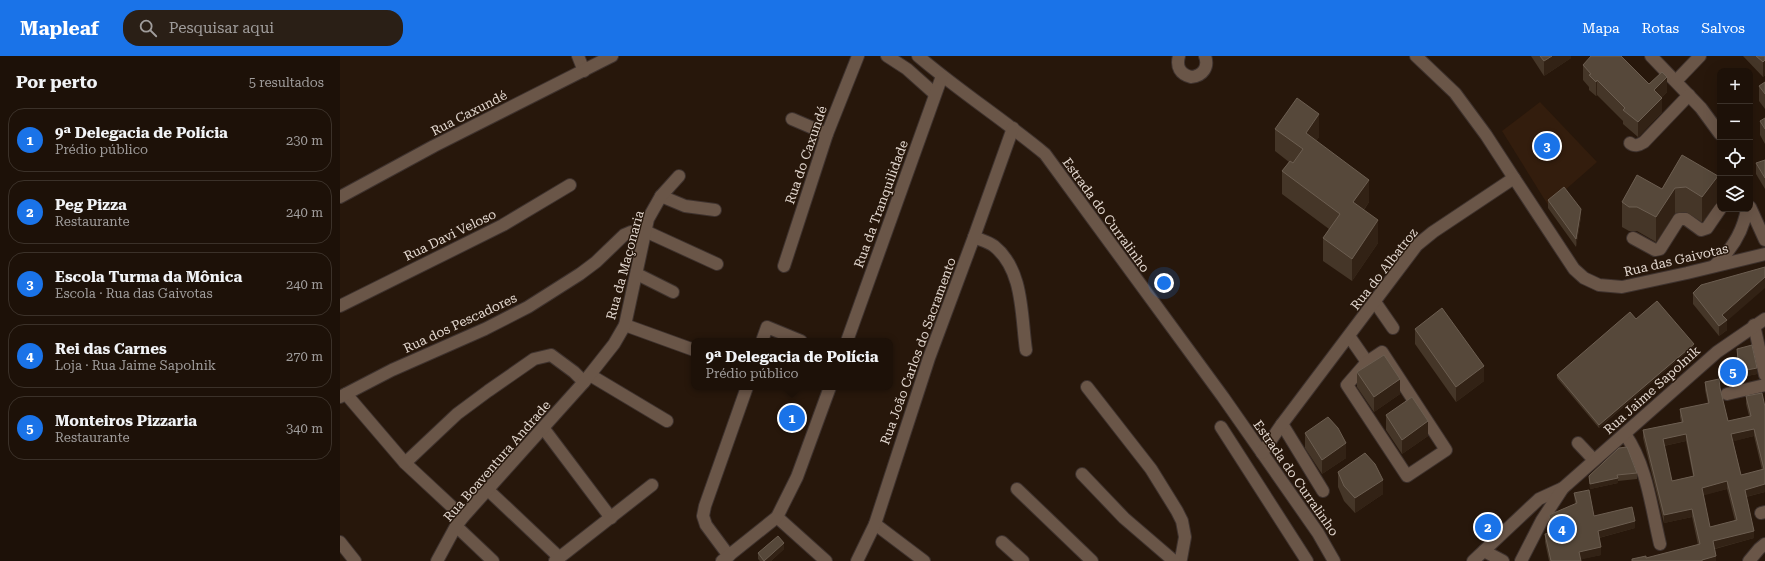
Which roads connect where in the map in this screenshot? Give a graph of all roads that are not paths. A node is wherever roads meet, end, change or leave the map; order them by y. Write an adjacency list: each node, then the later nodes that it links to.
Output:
1 (578, 56): 11 (street)
2 (612, 56): 11 (street, Rua Caxundé)
3 (858, 56): 19 (street, Rua do Caxundé)
4 (887, 56): 14 (street)
5 (918, 56): 12 (street, Estrada do Curralinho)
6 (1179, 56): 7 (street)
7 (1205, 56)
8 (1416, 56): 22 (street)
9 (1651, 56): 13 (street)
10 (1700, 56): 13 (street)
11 (584, 71): 25 (street, Rua Caxundé)
12 (942, 76): 14 (street, Rua da Tranquilidade); 17 (street, Estrada do Curralinho)
13 (1676, 81): 15 (street)
14 (935, 94): 51 (street, Rua da Tranquilidade)
15 (1689, 95): 18 (street); 20 (street)
16 (792, 119): 19 (street)
17 (1013, 128): 33 (street, Rua João Carlos do Sacramento); 69 (street, Estrada do Curralinho)
18 (1717, 130)
19 (827, 134): 38 (street, Rua do Caxundé)
20 (1630, 143)
21 (679, 176): 24 (street, Rua da Maçonaria)
22 (1514, 178): 39 (street, Rua das Gaivotas); 42 (street, Rua do Albatroz)
23 (570, 185): 43 (street, Rua Davi Veloso)
24 (661, 196): 26 (street); 32 (street, Rua da Maçonaria)
25 (340, 197)
26 (715, 210)
27 (1753, 210): 31 (street)
28 (1718, 212): 34 (street)
29 (1746, 212): 39 (street)
30 (1752, 212): 35 (street)
31 (1765, 222)
32 (646, 231): 37 (street); 40 (street, Rua da Maçonaria); 62 (street, Rua dos Pescadores)
33 (974, 237): 53 (street); 81 (street, Rua João Carlos do Sacramento)
34 (1633, 238)
35 (1765, 240)
36 (1765, 254): 39 (street, Rua das Gaivotas)
37 (717, 264)
38 (784, 266)
39 (1714, 266)
40 (637, 274): 41 (street); 45 (street, Rua da Maçonaria)
41 (673, 292)
42 (1375, 302): 47 (street); 48 (street, Rua do Albatroz)
43 (340, 306)
44 (1765, 319): 46 (street, Rua Jaime Sapolnik)
45 (625, 325): 52 (street); 56 (street, Rua da Maçonaria)
46 (1754, 325): 55 (street); 67 (street, Rua Jaime Sapolnik)
47 (1393, 328)
48 (1349, 336): 54 (street); 64 (street, Rua do Albatroz)
49 (763, 338): 50 (street)
50 (794, 338)
51 (848, 338)
52 (691, 349)
53 (1026, 350)
54 (1367, 362): 54 (street)
55 (1765, 375)
56 (587, 379): 63 (street); 66 (street, Rua Boaventura Andrade); 71 (street)
57 (1765, 385): 61 (street)
58 (1087, 386): 89 (street)
59 (746, 390): 87 (street)
60 (829, 390): 78 (street)
61 (1727, 394)
62 (343, 396): 71 (street)
63 (667, 421)
64 (1282, 424): 69 (street, Rua do Albatroz); 77 (street)
65 (1221, 427): 90 (street)
66 (544, 429): 76 (street, Rua Boaventura Andrade); 79 (street)
67 (1625, 434): 70 (street, Rua Jaime Sapolnik); 84 (street)
68 (1578, 443): 70 (street)
69 (1262, 452): 99 (street, Estrada do Curralinho)
70 (1594, 460): 74 (street, Rua Jaime Sapolnik)
71 (405, 463): 80 (street)
72 (1082, 474): 89 (street)
73 (652, 485): 79 (street)
74 (1563, 488): 86 (street, Rua Jaime Sapolnik); 102 (street, Rua Jaime Sapolnik)
75 (1017, 489): 98 (street)
76 (488, 490): 80 (street, Rua Boaventura Andrade); 88 (street)
77 (1322, 491)
78 (777, 517): 87 (street); 94 (street)
79 (611, 518): 88 (street)
80 (460, 522): 92 (street, Rua Boaventura Andrade); 93 (street)
81 (875, 524): 95 (street, Rua João Carlos do Sacramento); 96 (street)
82 (340, 542): 91 (street)
83 (1002, 542): 97 (street)
84 (1660, 544)
85 (1765, 544): 103 (street)
86 (1484, 551): 100 (street, Rua Jaime Sapolnik); 101 (street)
87 (726, 558)
88 (557, 559)
89 (1179, 560)
90 (1304, 560)
91 (354, 561)
92 (437, 561)
93 (493, 561)
94 (826, 561)
95 (857, 561)
96 (924, 561)
97 (1023, 561)
98 (1092, 561)
99 (1334, 561)
100 (1473, 561)
101 (1503, 561)
102 (1521, 561)
103 (1749, 561)

